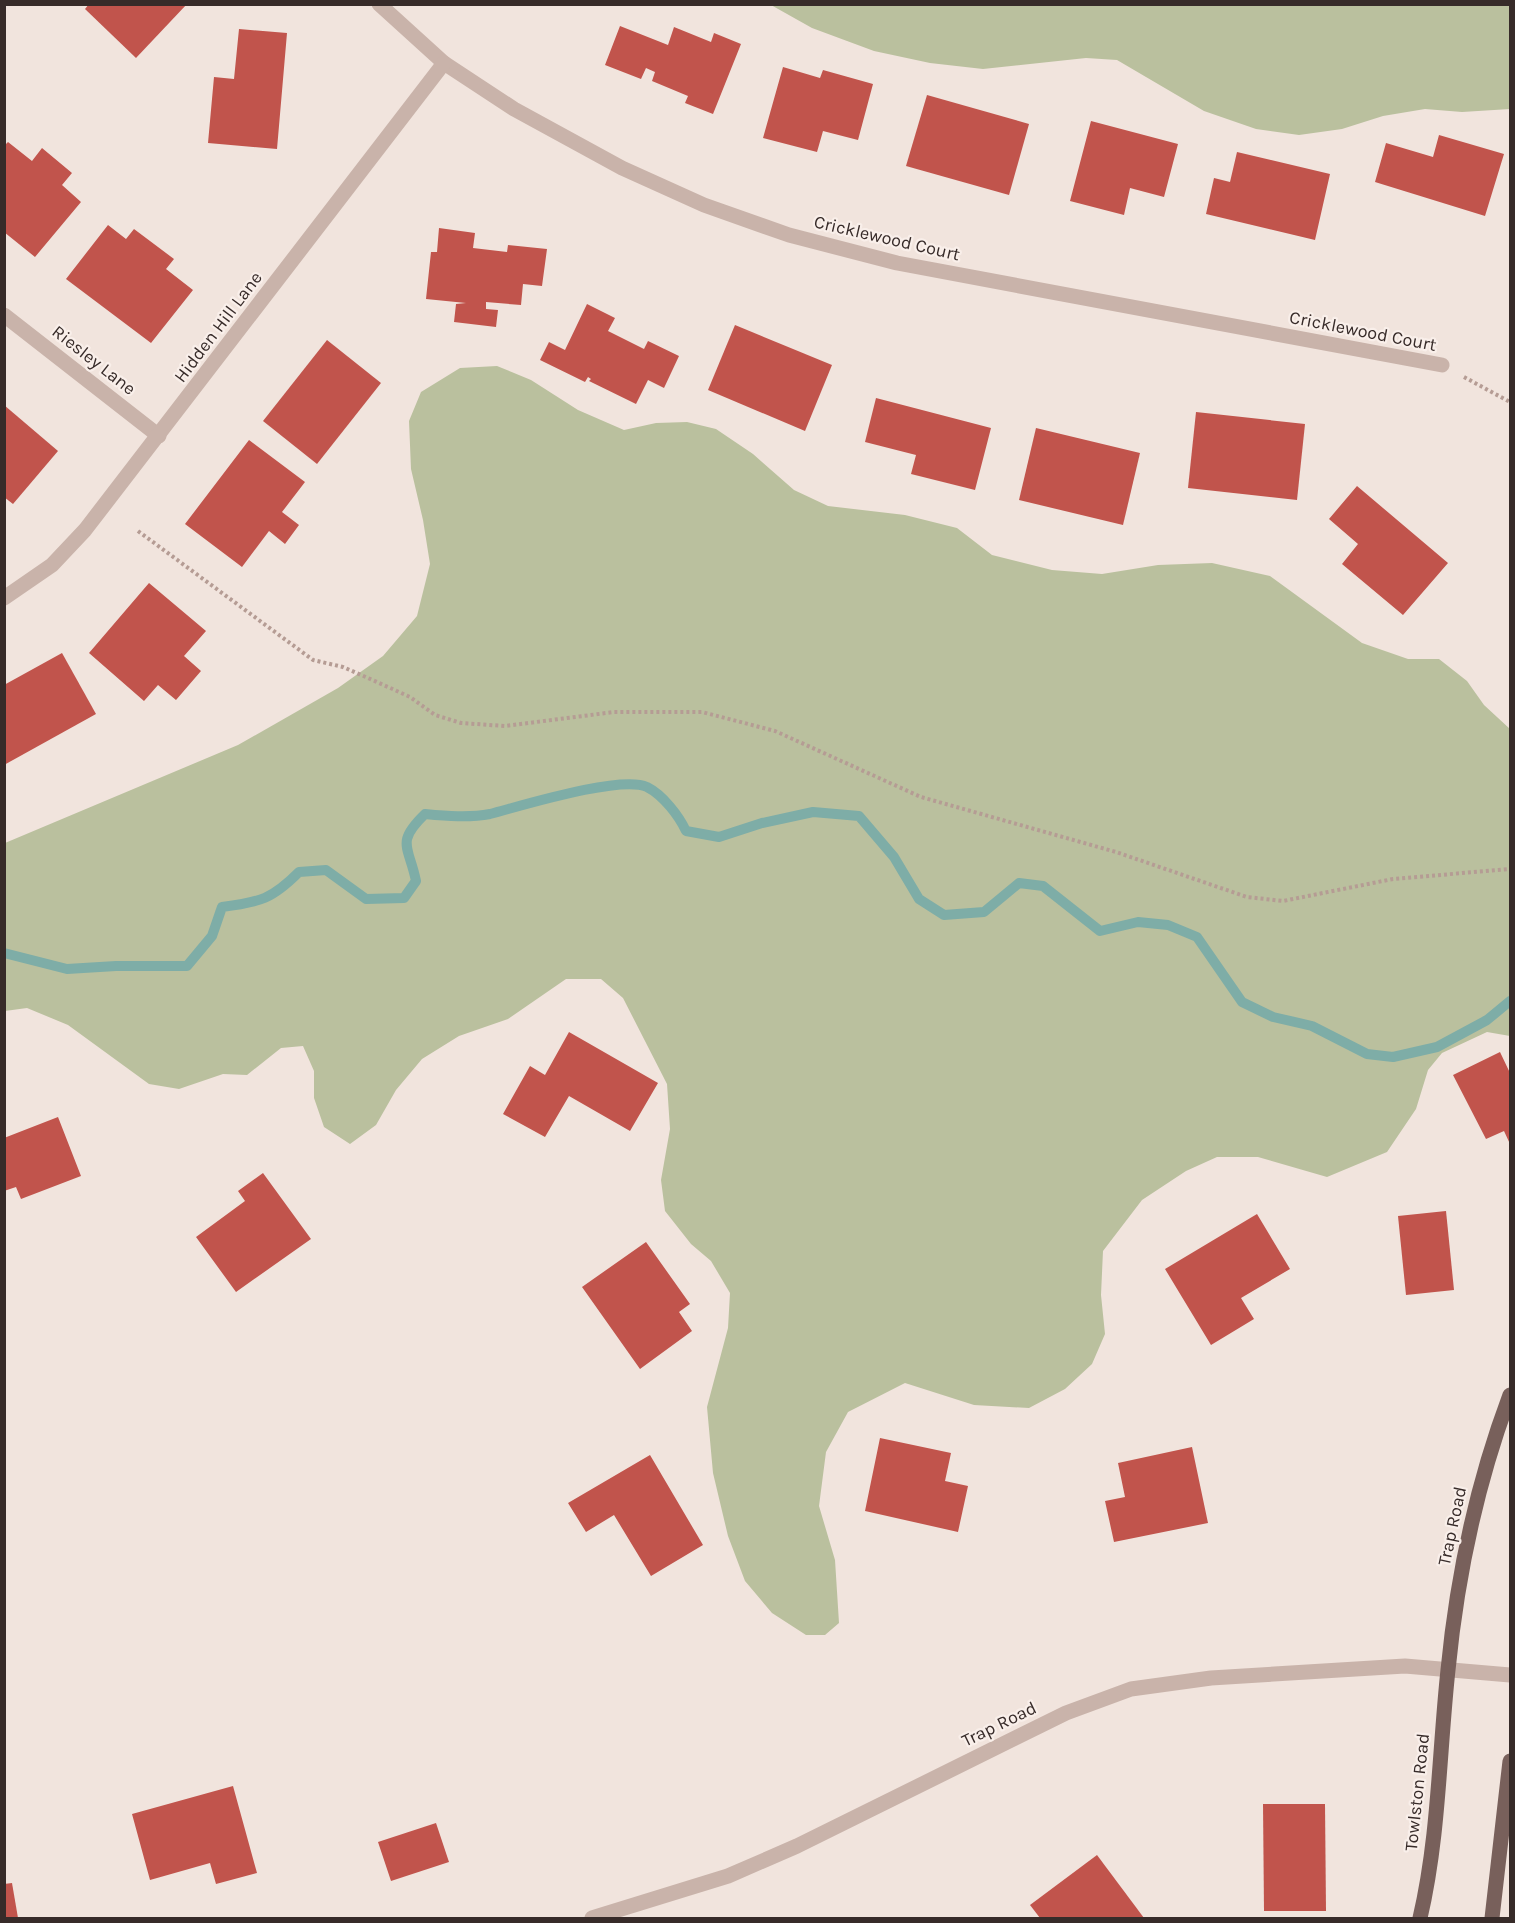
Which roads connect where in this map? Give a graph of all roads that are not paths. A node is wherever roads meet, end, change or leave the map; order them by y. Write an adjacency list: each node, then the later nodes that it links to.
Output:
1 (379, 4): 2 (street, Cricklewood Court)
2 (444, 63): 4 (street, Cricklewood Court); 5 (street, Hidden Hill Lane)
3 (4, 315): 5 (street, Riesley Lane)
4 (1442, 365)
5 (159, 436): 6 (street, Hidden Hill Lane)
6 (4, 598)
7 (1510, 1395): 8 (main road, Trap Road)
8 (1448, 1669): 9 (street, Trap Road); 11 (street, Trap Road); 12 (main road, Towlston Road)
9 (1510, 1675)
10 (1510, 1761): 13 (main road)
11 (592, 1918)
12 (1420, 1918)
13 (1492, 1918)

